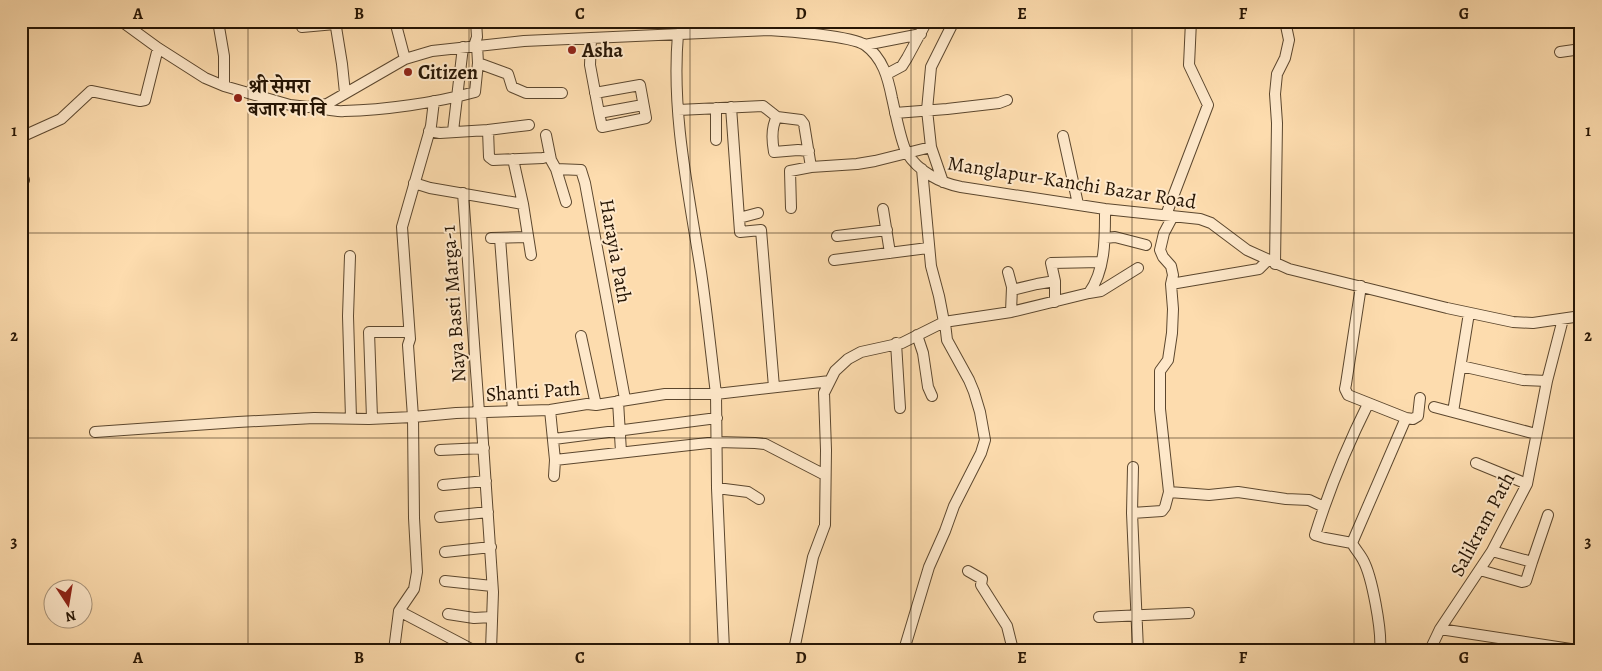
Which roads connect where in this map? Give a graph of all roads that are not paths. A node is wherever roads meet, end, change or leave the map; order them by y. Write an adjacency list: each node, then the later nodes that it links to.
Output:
1 (122, 21): 16 (street)
2 (218, 21): 22 (street)
3 (301, 21): 10 (street)
4 (395, 21): 19 (street)
5 (476, 21): 15 (street)
6 (927, 21): 12 (street)
7 (954, 21): 34 (street)
8 (1191, 21): 64 (street)
9 (1285, 21): 77 (street)
10 (335, 22): 25 (street)
11 (678, 34): 13 (street); 14 (street); 33 (street)
12 (921, 34): 14 (street); 21 (street)
13 (591, 39): 15 (street); 24 (street)
14 (865, 45): 21 (street, Manglapur-Kanchi Bazar Road)
15 (471, 46): 19 (street); 20 (street); 26 (street)
16 (158, 48): 22 (street); 44 (street)
17 (1581, 49): 18 (street)
18 (1560, 52)
19 (405, 59): 25 (street)
20 (478, 63): 23 (street); 26 (street)
21 (887, 74): 36 (street, Manglapur-Kanchi Bazar Road)
22 (224, 86): 30 (street)
23 (562, 93)
24 (595, 93): 29 (street); 35 (street)
25 (346, 94): 30 (street)
26 (458, 96): 28 (street); 41 (street)
27 (1007, 100): 34 (street)
28 (434, 101): 30 (street); 40 (street)
29 (643, 105): 35 (street); 35 (street)
30 (308, 107)
31 (731, 107): 32 (street); 37 (street); 65 (street)
32 (716, 108): 33 (street); 45 (street)
33 (678, 110): 99 (street)
34 (928, 110): 36 (street); 46 (street)
35 (599, 113)
36 (895, 113): 48 (street, Manglapur-Kanchi Bazar Road)
37 (778, 117): 47 (street); 47 (street)
38 (529, 125): 39 (street)
39 (488, 130): 41 (street); 50 (street)
40 (429, 131): 41 (street); 55 (street)
41 (454, 131)
42 (546, 136): 49 (street)
43 (1063, 136): 59 (street)
44 (21, 137)
45 (716, 140)
46 (931, 146): 48 (street); 54 (street)
47 (809, 151): 51 (street)
48 (907, 152): 51 (street); 53 (street, Manglapur-Kanchi Bazar Road)
49 (550, 155): 50 (street); 52 (street)
50 (513, 159): 58 (street)
51 (811, 167): 60 (street)
52 (556, 169): 57 (street); 102 (street, Harayia Path)
53 (922, 169): 54 (street, Manglapur-Kanchi Bazar Road); 71 (street)
54 (943, 182): 59 (street, Manglapur-Kanchi Bazar Road)
55 (414, 183): 56 (street); 91 (street)
56 (463, 193): 58 (street); 109 (street, Naya Basti Marga-1)
57 (566, 202)
58 (523, 204): 68 (street)
59 (1078, 204): 61 (street, Manglapur-Kanchi Bazar Road)
60 (792, 208)
61 (1105, 209): 64 (street, Manglapur-Kanchi Bazar Road); 69 (street)
62 (883, 210): 66 (street)
63 (758, 213): 65 (street)
64 (1169, 216): 77 (street, Manglapur-Kanchi Bazar Road); 81 (street)
65 (739, 218): 98 (street)
66 (887, 230): 67 (street); 72 (street)
67 (837, 236)
68 (528, 237): 73 (street); 108 (street)
69 (1105, 238): 70 (street); 76 (street)
70 (1146, 245)
71 (928, 248): 72 (street); 90 (street)
72 (890, 252): 75 (street)
73 (531, 255)
74 (350, 256): 112 (street)
75 (834, 260)
76 (1102, 262): 80 (street); 84 (street)
77 (1271, 262): 81 (street); 82 (street, Manglapur-Kanchi Bazar Road)
78 (1138, 268): 84 (street)
79 (1008, 272): 83 (street)
80 (1055, 282): 83 (street); 85 (street)
81 (1170, 284): 133 (street)
82 (1361, 286): 87 (street, Manglapur-Kanchi Bazar Road); 104 (street)
83 (1012, 290): 86 (street)
84 (1089, 294): 85 (street)
85 (1055, 302): 86 (street)
86 (1011, 312): 90 (street)
87 (1469, 312): 89 (street, Manglapur-Kanchi Bazar Road); 95 (street)
88 (1581, 316): 89 (street, Manglapur-Kanchi Bazar Road)
89 (1563, 319): 97 (street, Salikram Path)
90 (944, 322): 92 (street); 162 (street)
91 (409, 332): 111 (street); 113 (street)
92 (917, 335): 94 (street); 100 (street)
93 (581, 336): 103 (street)
94 (896, 343): 96 (street); 106 (street)
95 (1461, 366): 97 (street); 110 (street)
96 (830, 381): 98 (street, Shanti Path); 127 (street)
97 (1547, 381): 118 (street, Salikram Path)
98 (774, 386): 99 (street, Shanti Path)
99 (716, 394): 102 (street, Shanti Path); 114 (street)
100 (932, 396)
101 (1420, 398): 115 (street)
102 (621, 400): 103 (street, Shanti Path); 116 (street)
103 (596, 404): 107 (street, Shanti Path)
104 (1368, 404): 115 (street); 135 (street)
105 (1434, 407): 110 (street)
106 (900, 408)
107 (550, 410): 108 (street, Shanti Path); 119 (street)
108 (513, 411): 109 (street, Shanti Path)
109 (480, 412): 111 (street, Shanti Path); 121 (street, Naya Basti Marga-1)
110 (1453, 412): 118 (street)
111 (413, 417): 113 (street, Shanti Path); 149 (street)
112 (351, 418): 113 (street, Shanti Path); 117 (street, Shanti Path)
113 (372, 418)
114 (717, 418): 116 (street); 120 (street)
115 (1406, 418): 140 (street)
116 (620, 430): 119 (street); 123 (street)
117 (95, 432)
118 (1536, 434): 130 (street, Salikram Path)
119 (554, 439): 124 (street)
120 (717, 442): 123 (street); 127 (street); 132 (street)
121 (484, 448): 122 (street); 129 (street, Naya Basti Marga-1)
122 (440, 450)
123 (621, 452): 124 (street)
124 (555, 460): 128 (street)
125 (1476, 463): 130 (street)
126 (1133, 467): 137 (street)
127 (825, 475): 161 (street)
128 (554, 476)
129 (486, 481): 131 (street); 136 (street, Naya Basti Marga-1)
130 (1527, 484): 142 (street, Salikram Path)
131 (443, 485)
132 (717, 488): 134 (street); 160 (street)
133 (1170, 492): 135 (street); 137 (street)
134 (759, 499)
135 (1324, 507): 140 (street)
136 (488, 512): 139 (street); 141 (street, Naya Basti Marga-1)
137 (1132, 513): 152 (street)
138 (1548, 515): 144 (street)
139 (440, 517)
140 (1352, 543): 166 (street)
141 (491, 547): 143 (street); 148 (street, Naya Basti Marga-1)
142 (1492, 550): 144 (street); 145 (street, Salikram Path)
143 (445, 552)
144 (1532, 562): 145 (street)
145 (1480, 570): 155 (street, Salikram Path)
146 (968, 571): 163 (street)
147 (445, 581): 148 (street)
148 (492, 586): 153 (street, Naya Basti Marga-1)
149 (399, 611): 157 (street); 158 (street)
150 (1189, 613): 152 (street)
151 (448, 614): 153 (street)
152 (1137, 615): 154 (street); 164 (street)
153 (492, 617): 159 (street, Naya Basti Marga-1)
154 (1099, 617)
155 (1440, 629): 167 (street, Salikram Path); 168 (street)
156 (1186, 649): 165 (street)
157 (394, 650)
158 (473, 650)
159 (491, 650)
160 (724, 650)
161 (794, 650)
162 (904, 650)
163 (1013, 650)
164 (1138, 650)
165 (1168, 650)
166 (1380, 650)
167 (1430, 650)
168 (1576, 650)

